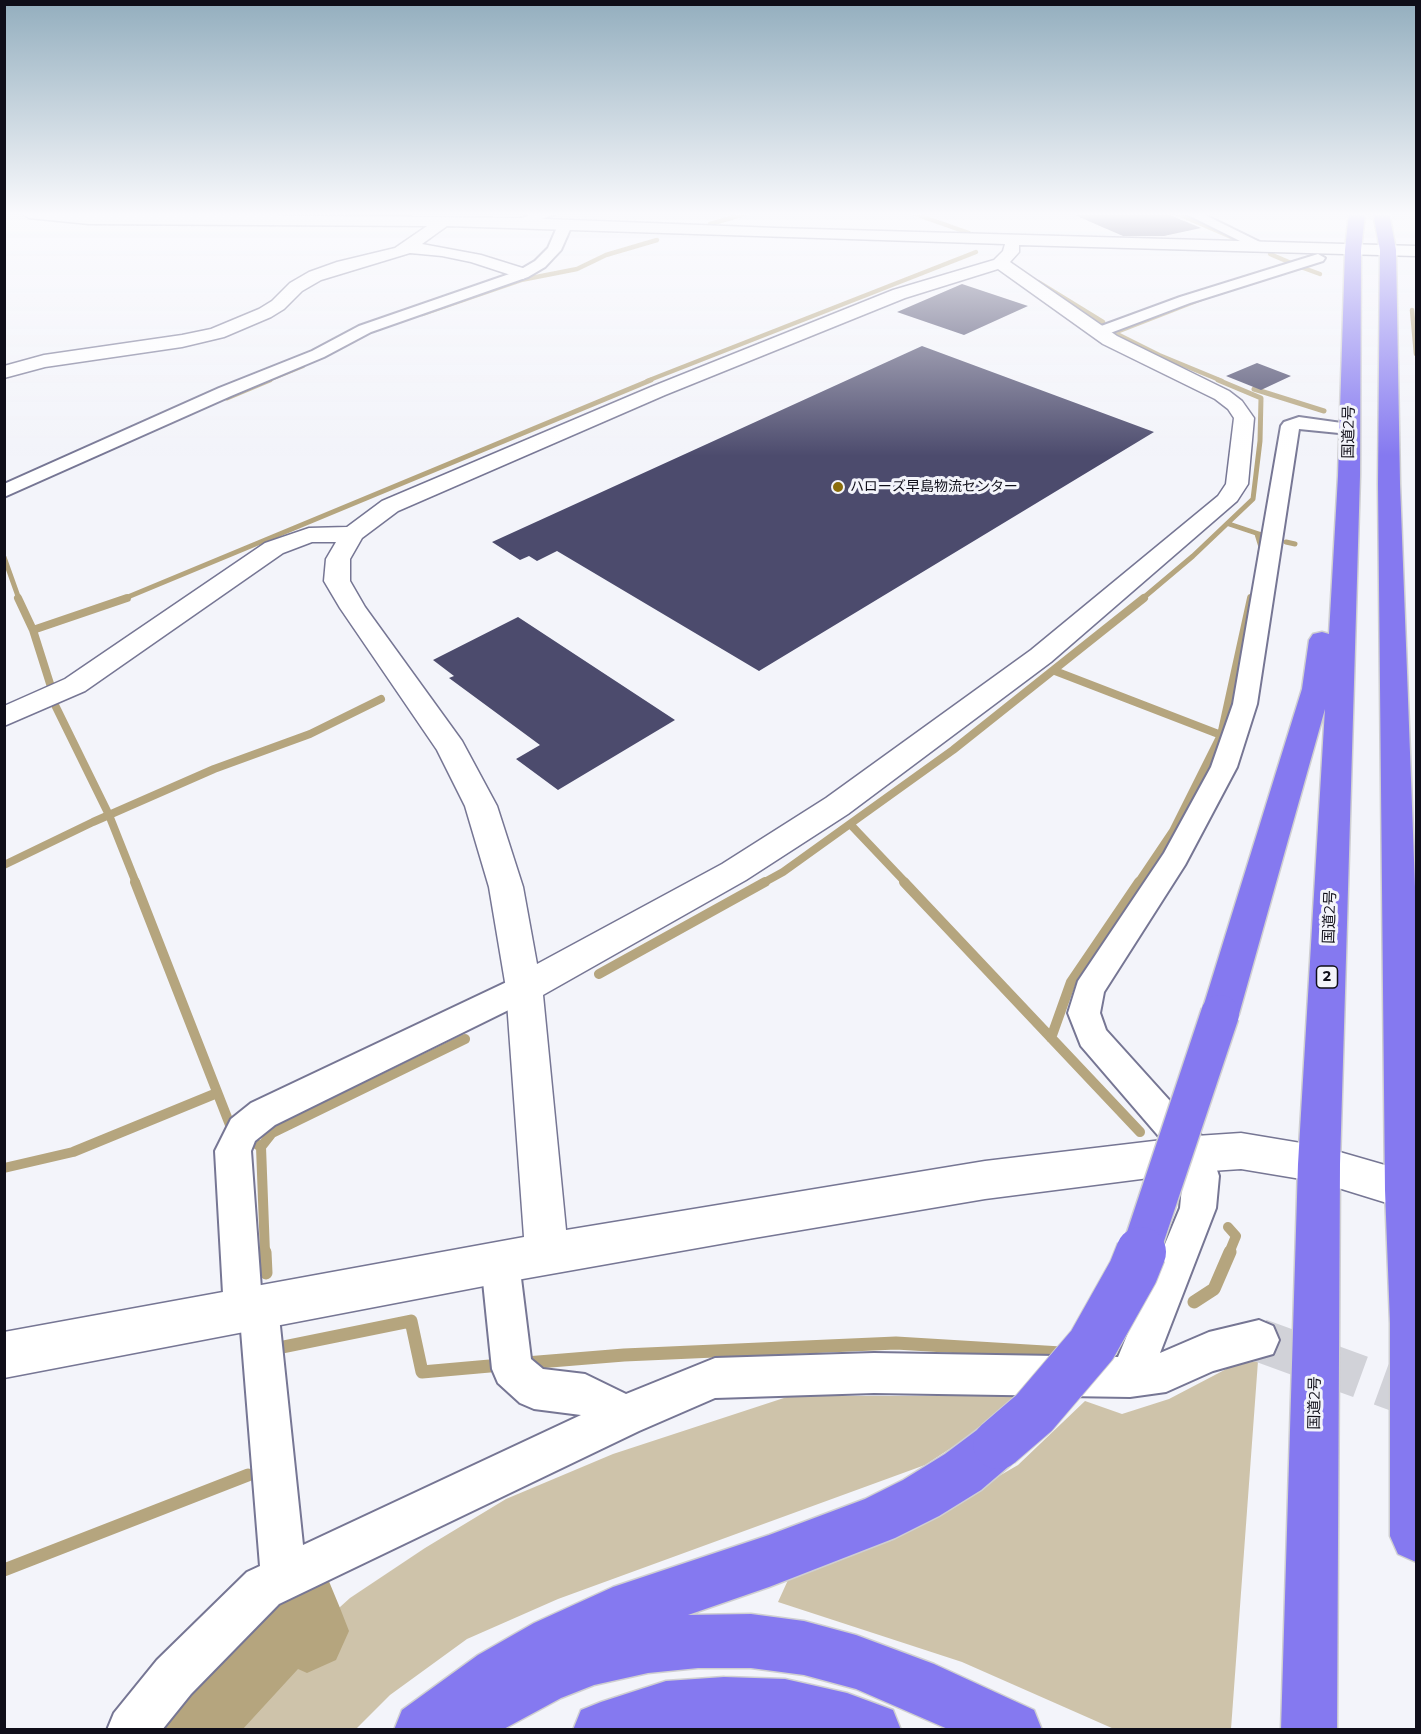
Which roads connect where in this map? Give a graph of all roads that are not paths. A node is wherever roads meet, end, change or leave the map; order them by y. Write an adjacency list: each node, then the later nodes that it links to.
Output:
1 (289, 294): 9 (street)
2 (466, 294): 12 (street)
3 (899, 294): 13 (street)
4 (1044, 294): 8 (street)
5 (1204, 294): 8 (street)
6 (1352, 294): 10 (highway, 国道2号 / 2)
7 (1400, 294): 18 (highway)
8 (1099, 332): 15 (street)
9 (4, 372)
10 (1349, 429): 11 (highway, 国道2号 / 2); 16 (street)
11 (1349, 476): 17 (highway, 国道2号 / 2); 30 (highway, bridge)
12 (4, 491)
13 (353, 534): 14 (street); 15 (street)
14 (4, 717)
15 (524, 988): 19 (street); 21 (street)
16 (1196, 1154): 17 (street); 19 (street); 25 (street)
17 (1319, 1164): 18 (street); 35 (highway, 国道2号 / 2)
18 (1411, 1192): 22 (highway)
19 (547, 1254): 20 (street)
20 (500, 1262): 21 (street); 26 (street)
21 (251, 1309): 24 (street); 28 (street)
22 (1415, 1333): 27 (highway)
23 (1259, 1340): 25 (street)
24 (4, 1355)
25 (1130, 1377): 26 (street)
26 (624, 1416): 28 (street)
27 (1416, 1536)
28 (285, 1578): 29 (street)
29 (131, 1730)
30 (422, 1730)
31 (451, 1730): 34 (highway)
32 (601, 1730): 33 (highway)
33 (873, 1730)
34 (1014, 1730)
35 (1309, 1730)

